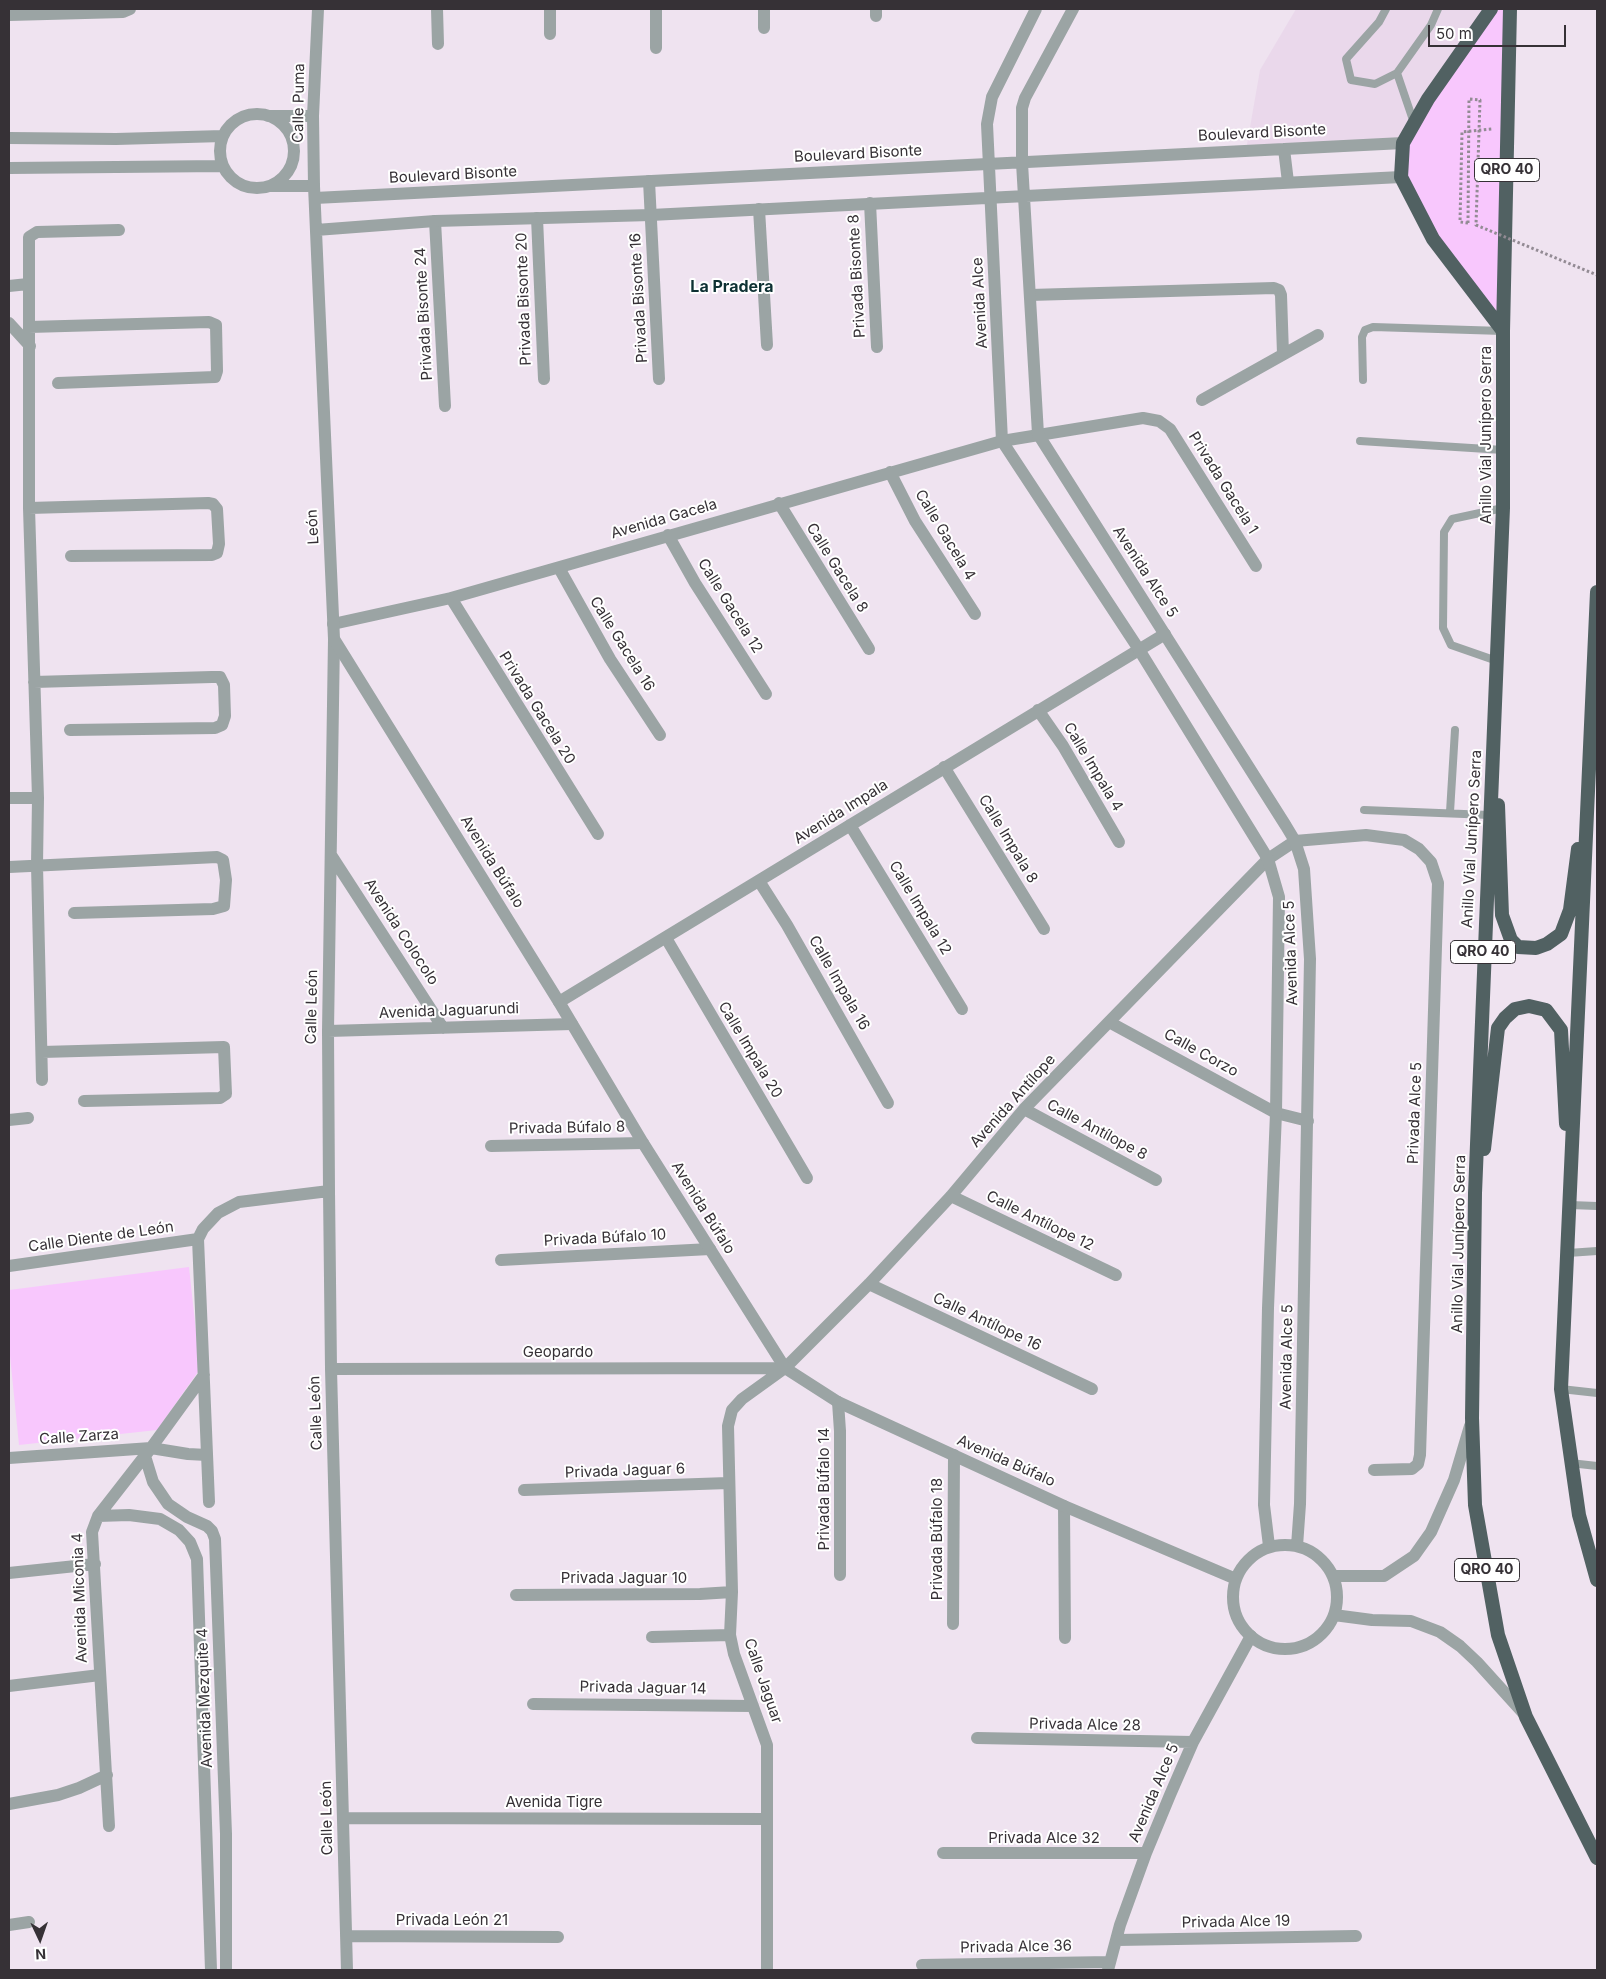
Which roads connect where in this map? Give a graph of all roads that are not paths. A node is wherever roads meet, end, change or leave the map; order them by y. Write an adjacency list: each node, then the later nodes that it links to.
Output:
1 (130, 9): 13 (street)
2 (318, 9): 20 (street, Calle Puma)
3 (438, 9): 16 (street)
4 (550, 9): 15 (street)
5 (656, 9): 17 (street)
6 (764, 9): 14 (street)
7 (1036, 9): 27 (street, Avenida Alce)
8 (1073, 9): 26 (street)
9 (1386, 9): 18 (lane)
10 (1438, 9): 18 (lane)
11 (1491, 9): 21 (highway)
12 (1510, 9): 49 (highway, Anillo Vial Junípero Serra / QRO 40)
13 (9, 15)
14 (764, 28)
15 (550, 34)
16 (438, 44)
17 (656, 48)
18 (1397, 73): 21 (lane)
19 (267, 116): 20 (street); 22 (street); 33 (street)
20 (313, 116): 34 (street, Calle Puma)
21 (1414, 123): 24 (highway)
22 (223, 136): 23 (street); 28 (street)
23 (9, 138)
24 (1402, 143): 25 (street, Boulevard Bisonte); 30 (highway)
25 (1284, 149): 26 (street, Boulevard Bisonte); 32 (street)
26 (1022, 163): 27 (street, Boulevard Bisonte); 35 (street)
27 (989, 164): 31 (street, Boulevard Bisonte); 36 (street, Avenida Alce)
28 (223, 166): 29 (street); 33 (street)
29 (9, 168)
30 (1401, 177): 32 (street); 49 (highway)
31 (649, 181): 34 (street, Boulevard Bisonte); 39 (street, Privada Bisonte 16)
32 (1288, 182): 35 (street)
33 (268, 186): 34 (street, Boulevard Bisonte)
34 (315, 192): 43 (street, León)
35 (1024, 195): 36 (street); 46 (street)
36 (991, 197): 37 (street); 63 (street, Avenida Alce)
37 (870, 203): 38 (street); 53 (street, Privada Bisonte 8)
38 (759, 209): 39 (street); 51 (street)
39 (651, 215): 40 (street); 56 (street, Privada Bisonte 16)
40 (537, 218): 41 (street); 55 (street, Privada Bisonte 20)
41 (435, 221): 43 (street); 60 (street, Privada Bisonte 24)
42 (119, 230): 44 (street)
43 (316, 230): 77 (street, León)
44 (28, 284): 45 (street); 48 (street)
45 (9, 286)
46 (1030, 295): 54 (street); 62 (street)
47 (9, 323): 52 (street)
48 (29, 327): 52 (street); 58 (street)
49 (1504, 331): 57 (lane); 65 (highway, Anillo Vial Junípero Serra / QRO 40)
50 (1318, 335): 54 (street)
51 (767, 345)
52 (30, 346): 68 (street)
53 (877, 347)
54 (1283, 354): 59 (street)
55 (544, 379)
56 (659, 379)
57 (1363, 380)
58 (58, 383)
59 (1202, 400)
60 (445, 406)
61 (1159, 421): 62 (street, Avenida Gacela); 72 (street, Privada Gacela 1)
62 (1038, 434): 63 (street, Avenida Gacela); 78 (street, Avenida Alce 5)
63 (1002, 441): 66 (street, Avenida Gacela); 80 (street, Avenida Alce 5)
64 (1360, 442): 65 (lane)
65 (1503, 450): 69 (highway, Anillo Vial Junípero Serra / QRO 40)
66 (890, 472): 67 (street, Avenida Gacela); 76 (street, Calle Gacela 4)
67 (779, 503): 70 (street, Avenida Gacela); 81 (street, Calle Gacela 8)
68 (29, 508): 71 (street); 84 (street)
69 (1503, 508): 83 (highway, Anillo Vial Junípero Serra / QRO 40); 83 (lane)
70 (668, 534): 73 (street, Avenida Gacela); 85 (street, Calle Gacela 12)
71 (71, 556)
72 (1256, 566)
73 (559, 568): 75 (street, Avenida Gacela); 90 (street, Calle Gacela 16)
74 (1597, 592): 82 (highway)
75 (451, 598): 77 (street, Avenida Gacela); 99 (street, Privada Gacela 20)
76 (975, 614)
77 (333, 624): 79 (street, León)
78 (1165, 634): 80 (street, Avenida Impala); 100 (street, Avenida Alce 5)
79 (334, 639): 102 (street, León); 110 (street, Avenida Búfalo)
80 (1138, 648): 86 (street, Avenida Impala); 103 (street, Avenida Alce 5)
81 (869, 649)
82 (1596, 658): 91 (highway)
83 (1497, 660): 87 (highway, Anillo Vial Junípero Serra / QRO 40)
84 (34, 682): 88 (street); 94 (street)
85 (766, 694)
86 (1038, 710): 92 (street, Avenida Impala); 101 (street, Calle Impala 4)
87 (1494, 712): 91 (highway); 97 (highway, Anillo Vial Junípero Serra / QRO 40)
88 (70, 730)
89 (1455, 730): 96 (lane)
90 (660, 735)
91 (1591, 759): 132 (highway)
92 (944, 767): 98 (street, Avenida Impala); 108 (street, Calle Impala 8)
93 (9, 798): 94 (street)
94 (38, 798): 104 (street)
95 (1364, 810): 96 (lane)
96 (1450, 812): 97 (lane)
97 (1489, 816): 130 (highway, Anillo Vial Junípero Serra / QRO 40)
98 (850, 825): 106 (street, Avenida Impala); 111 (street, Calle Impala 12)
99 (598, 834)
100 (1295, 841): 103 (street, Avenida Antílope); 124 (street, Avenida Alce 5); 156 (street, Privada Alce 5)
101 (1119, 842)
102 (331, 855): 114 (street, Avenida Colocolo); 115 (street, Calle León)
103 (1268, 859): 112 (street, Avenida Antílope); 121 (street, Avenida Alce 5)
104 (37, 865): 105 (street); 107 (street); 116 (street)
105 (9, 867)
106 (759, 881): 109 (street, Avenida Impala); 119 (street, Calle Impala 16)
107 (74, 914)
108 (1044, 929)
109 (666, 938): 110 (street, Avenida Impala); 127 (street, Calle Impala 20)
110 (559, 1002): 113 (street, Avenida Búfalo)
111 (962, 1009)
112 (1109, 1022): 120 (street, Avenida Antílope); 121 (street, Calle Corzo)
113 (572, 1024): 114 (street, Avenida Jaguarundi); 125 (street, Avenida Búfalo)
114 (443, 1028): 115 (street, Avenida Jaguarundi)
115 (328, 1031): 129 (street, Calle León)
116 (42, 1052): 117 (street); 118 (street)
117 (42, 1080)
118 (84, 1101)
119 (888, 1103)
120 (1024, 1108): 128 (street, Calle Antílope 8); 131 (street, Avenida Antílope)
121 (1276, 1113): 124 (street, Calle Corzo); 164 (street, Avenida Alce 5)
122 (28, 1118): 123 (street)
123 (9, 1120)
124 (1308, 1121): 165 (street, Avenida Alce 5)
125 (643, 1143): 126 (street, Privada Búfalo 8); 135 (street, Avenida Búfalo)
126 (491, 1146)
127 (807, 1178)
128 (1156, 1180)
129 (329, 1191): 134 (street); 143 (street, Calle León)
130 (1475, 1193): 132 (highway); 149 (highway, Anillo Vial Junípero Serra / QRO 40)
131 (951, 1196): 140 (street, Calle Antílope 12); 141 (street, Avenida Antílope)
132 (1570, 1205): 133 (lane); 137 (highway)
133 (1597, 1206)
134 (198, 1240): 139 (street, Calle Diente de León); 144 (street)
135 (710, 1249): 138 (street, Privada Búfalo 10); 142 (street, Avenida Búfalo)
136 (1597, 1251): 137 (lane)
137 (1568, 1253): 146 (highway)
138 (501, 1260)
139 (9, 1266)
140 (1116, 1275)
141 (869, 1284): 142 (street, Avenida Antílope); 145 (street, Calle Antílope 16)
142 (785, 1368): 143 (street, Geopardo); 148 (street, Avenida Búfalo); 157 (street, Calle Jaguar)
143 (331, 1369): 191 (street, Calle León)
144 (204, 1375): 150 (street, Avenida Miconia 4); 151 (street)
145 (1092, 1389)
146 (1561, 1389): 147 (lane); 154 (highway)
147 (1597, 1393)
148 (838, 1402): 152 (street, Avenida Búfalo); 168 (street, Privada Búfalo 14)
149 (1472, 1418): 169 (street); 186 (highway, Anillo Vial Junípero Serra / QRO 40)
150 (148, 1452): 151 (street, Calle Zarza); 153 (street, Calle Zarza); 161 (street, Avenida Miconia 4); 162 (street, Avenida Mezquite 4)
151 (207, 1454): 159 (street)
152 (954, 1455): 160 (street, Avenida Búfalo); 175 (street, Privada Búfalo 18)
153 (9, 1458)
154 (1570, 1462): 155 (lane); 171 (highway)
155 (1597, 1466)
156 (1374, 1470)
157 (728, 1483): 158 (street, Privada Jaguar 6); 172 (street, Calle Jaguar)
158 (524, 1490)
159 (209, 1502)
160 (1064, 1506): 170 (street, Avenida Búfalo); 179 (street)
161 (98, 1516): 163 (street, Avenida Mezquite 4); 166 (street, Avenida Miconia 4)
162 (187, 1517): 163 (street); 180 (street, Avenida Mezquite 4)
163 (179, 1530): 181 (street, Avenida Mezquite 4)
164 (1268, 1546): 165 (street); 170 (street)
165 (1297, 1546): 169 (street)
166 (95, 1564): 167 (street); 182 (street, Avenida Miconia 4)
167 (9, 1573)
168 (840, 1575)
169 (1333, 1576): 174 (street)
170 (1236, 1579): 177 (street)
171 (1597, 1580)
172 (732, 1592): 173 (street, Privada Jaguar 10); 176 (street, Calle Jaguar)
173 (516, 1595)
174 (1334, 1615): 177 (street); 186 (street)
175 (953, 1624)
176 (730, 1635): 178 (street); 185 (street, Calle Jaguar)
177 (1251, 1636): 188 (street, Avenida Alce 5)
178 (652, 1637)
179 (1065, 1638)
180 (220, 1642): 181 (street); 194 (street, Avenida Mezquite 4)
181 (200, 1643): 195 (street, Avenida Mezquite 4)
182 (100, 1675): 183 (street); 189 (street, Avenida Miconia 4)
183 (9, 1686)
184 (533, 1704): 185 (street, Privada Jaguar 14)
185 (753, 1706): 192 (street, Calle Jaguar)
186 (1526, 1717): 198 (highway, Anillo Vial Junípero Serra / QRO 40)
187 (977, 1738): 188 (street, Privada Alce 28)
188 (1194, 1742): 197 (street, Avenida Alce 5)
189 (106, 1775): 190 (street); 193 (street, Avenida Miconia 4)
190 (9, 1804)
191 (343, 1818): 192 (street, Avenida Tigre); 201 (street, Calle León)
192 (766, 1819): 210 (street, Calle Jaguar)
193 (109, 1826)
194 (226, 1834): 195 (street); 208 (street, Avenida Mezquite 4)
195 (208, 1835): 207 (street, Avenida Mezquite 4)
196 (943, 1853): 197 (street, Privada Alce 32)
197 (1146, 1853): 204 (street, Avenida Alce 5)
198 (1597, 1858)
199 (29, 1922): 200 (street)
200 (9, 1925)
201 (346, 1936): 203 (street, Privada León 21); 209 (street, Calle León)
202 (1356, 1936): 204 (street, Privada Alce 19)
203 (558, 1937)
204 (1117, 1940): 206 (street, Avenida Alce 5)
205 (922, 1965): 206 (street, Privada Alce 36)
206 (1109, 1966)
207 (211, 1970)
208 (226, 1970)
209 (347, 1970)
210 (767, 1970)

